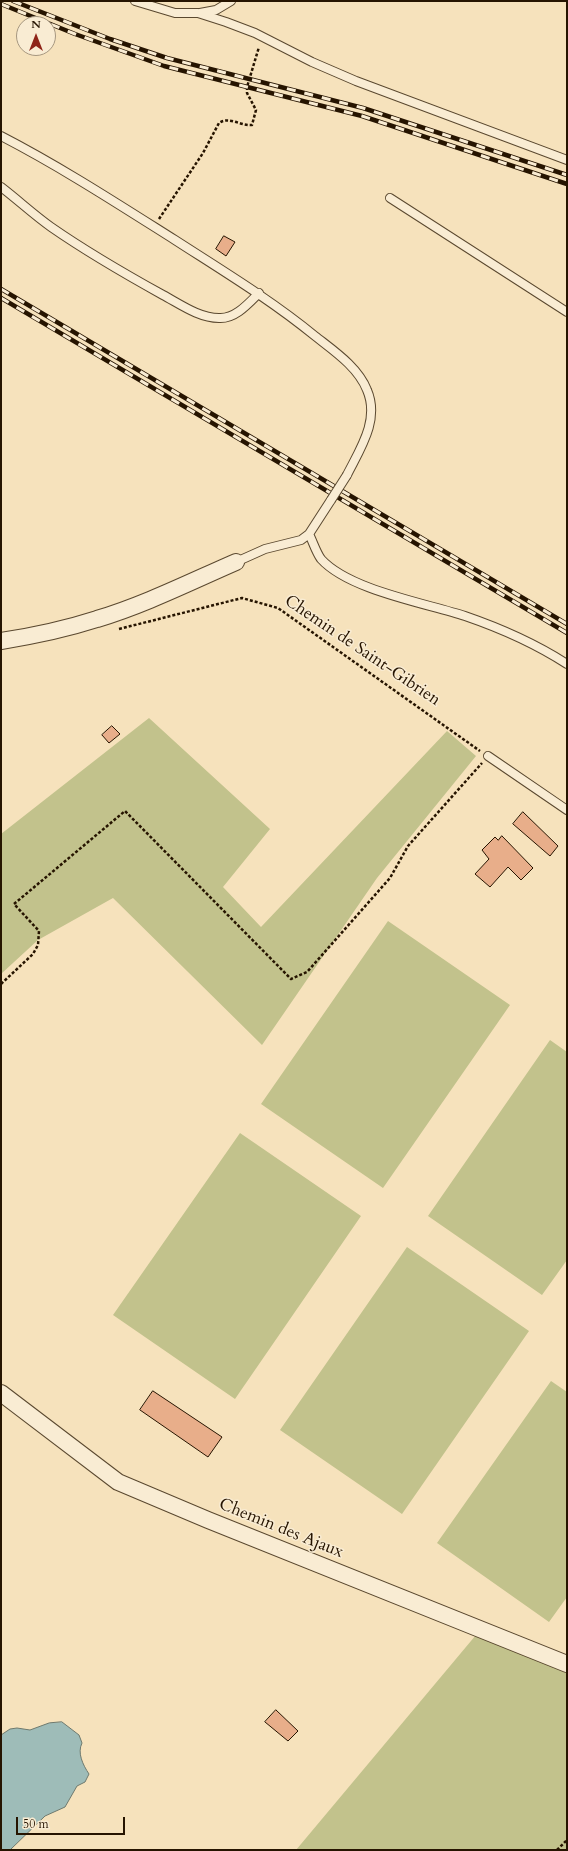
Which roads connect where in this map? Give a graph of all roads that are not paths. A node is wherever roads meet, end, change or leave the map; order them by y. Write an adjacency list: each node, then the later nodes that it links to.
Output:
1 (135, 1): 3 (lane)
2 (231, 1): 3 (lane)
3 (198, 13): 5 (lane)
4 (1, 136): 8 (lane)
5 (567, 160)
6 (1, 187): 8 (lane)
7 (390, 198): 9 (lane)
8 (259, 293): 10 (lane, bridge)
9 (567, 312)
10 (309, 534): 11 (lane); 13 (lane)
11 (236, 562): 12 (street)
12 (1, 641)
13 (567, 664)
14 (488, 756): 15 (lane)
15 (567, 810)
16 (1, 1393): 17 (street, Chemin des Ajaux)
17 (567, 1664)

